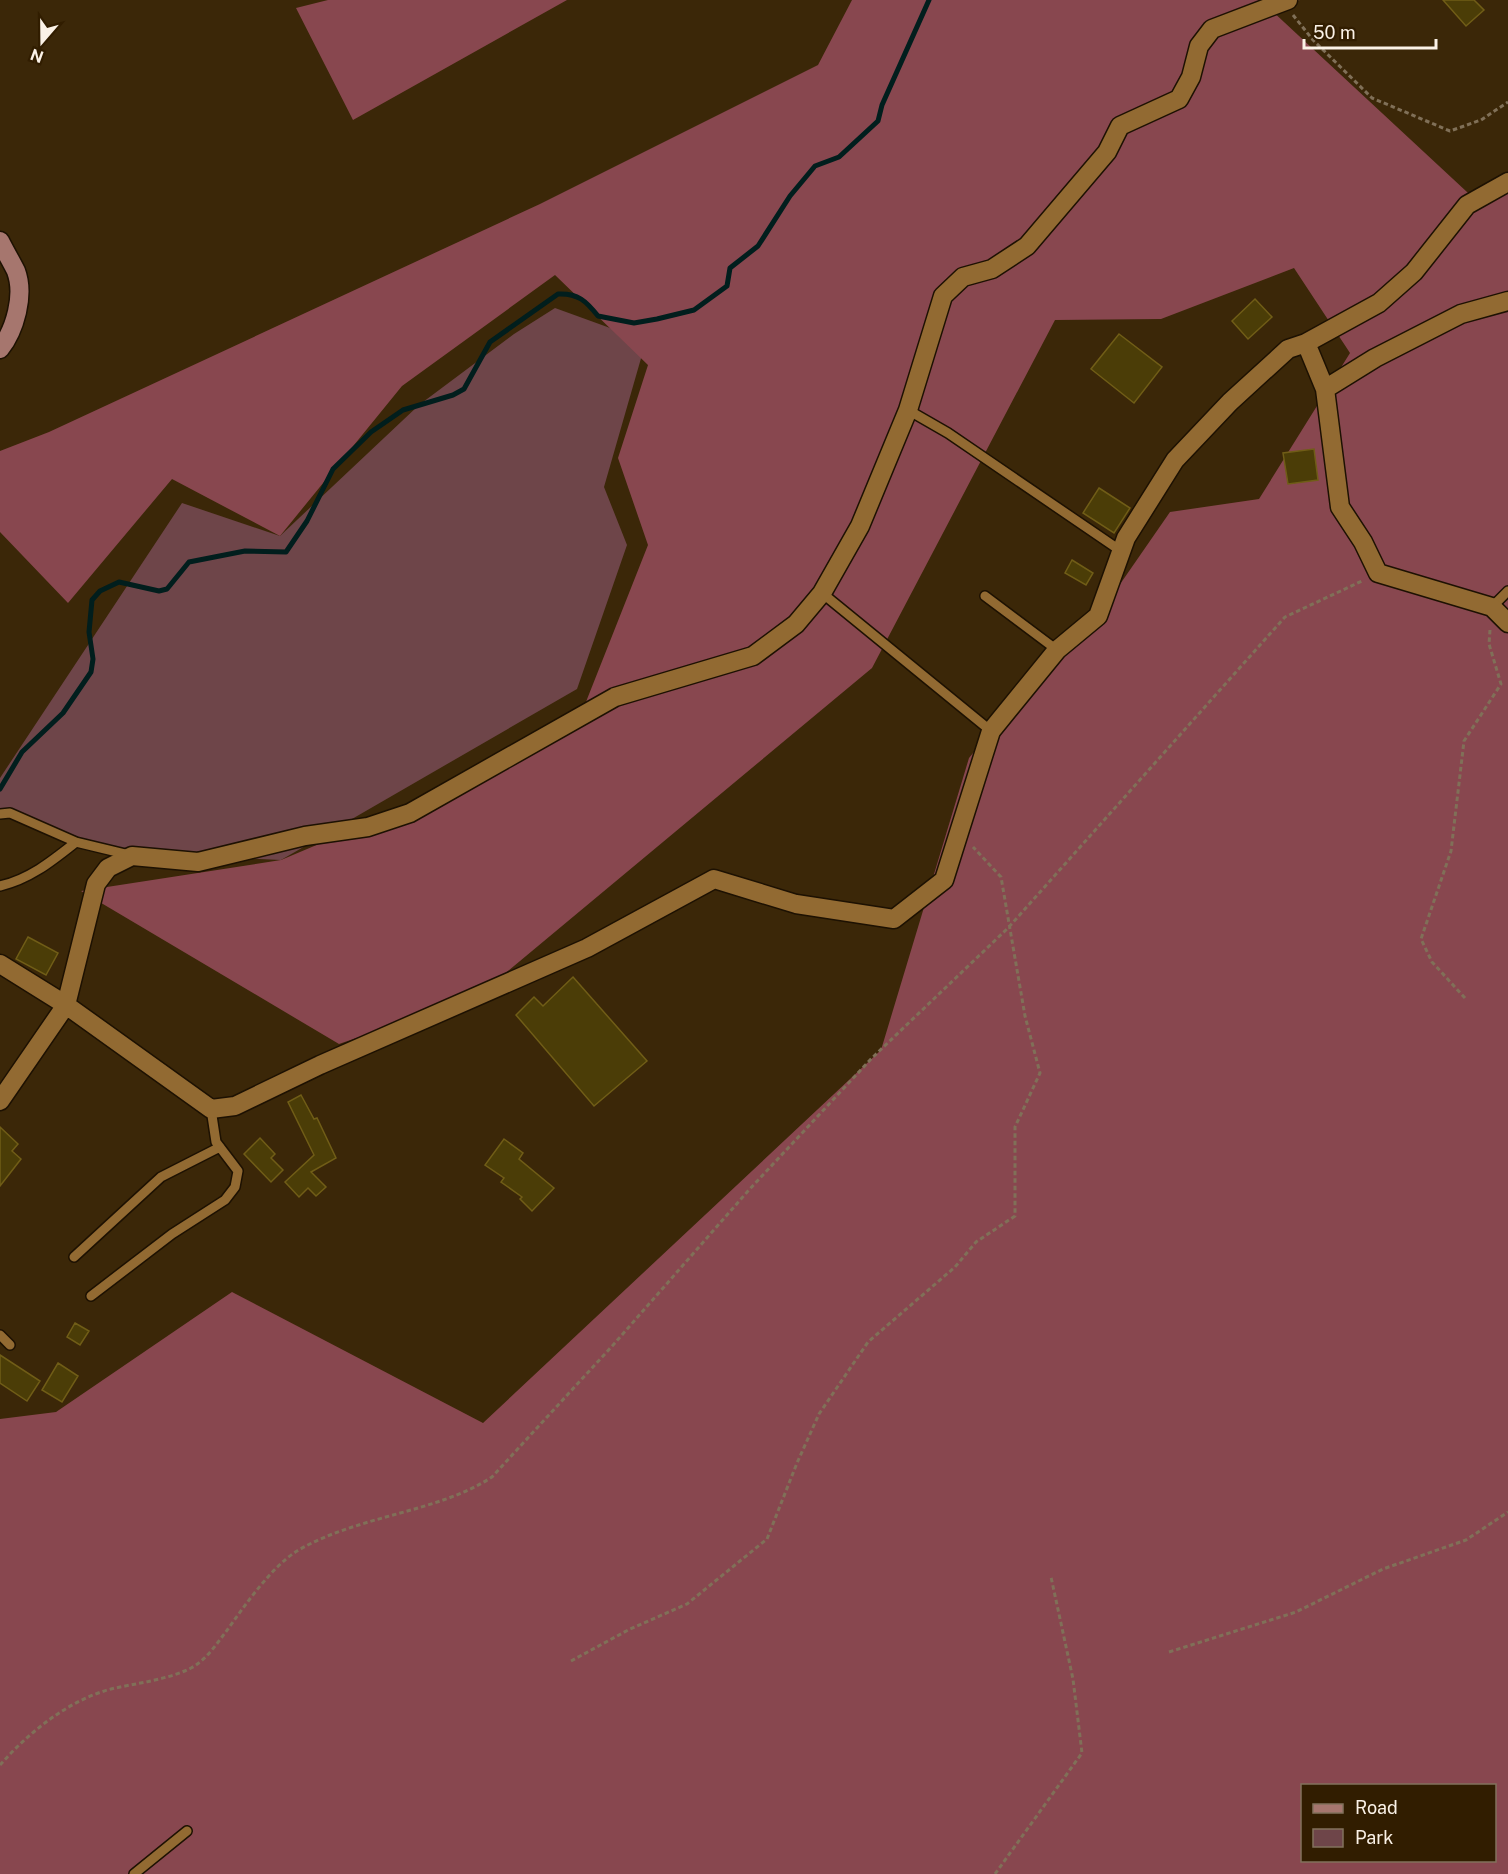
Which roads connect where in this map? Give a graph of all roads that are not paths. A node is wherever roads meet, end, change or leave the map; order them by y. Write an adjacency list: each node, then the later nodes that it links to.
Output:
1 (1286, 1): 8 (street)
2 (1508, 182): 5 (street)
3 (0, 241): 6 (street)
4 (1508, 301): 7 (street)
5 (1306, 343): 7 (street); 9 (street)
6 (0, 349)
7 (1325, 389): 13 (street)
8 (908, 410): 9 (lane); 11 (street)
9 (1121, 551): 15 (street)
10 (1508, 591): 13 (lane)
11 (822, 593): 16 (lane); 19 (street)
12 (985, 596): 15 (lane)
13 (1492, 607): 14 (street)
14 (1508, 623)
15 (1057, 650): 16 (street)
16 (991, 731): 24 (street)
17 (0, 814): 18 (lane)
18 (76, 842): 19 (lane); 20 (lane)
19 (132, 856): 22 (street)
20 (0, 886)
21 (0, 964): 22 (street)
22 (66, 1005): 23 (street); 24 (street)
23 (0, 1100)
24 (211, 1109): 25 (lane)
25 (220, 1147): 26 (lane); 27 (lane)
26 (74, 1257)
27 (91, 1296)
28 (0, 1335): 29 (lane)
29 (10, 1345)
30 (187, 1831): 31 (lane)
31 (134, 1874)

